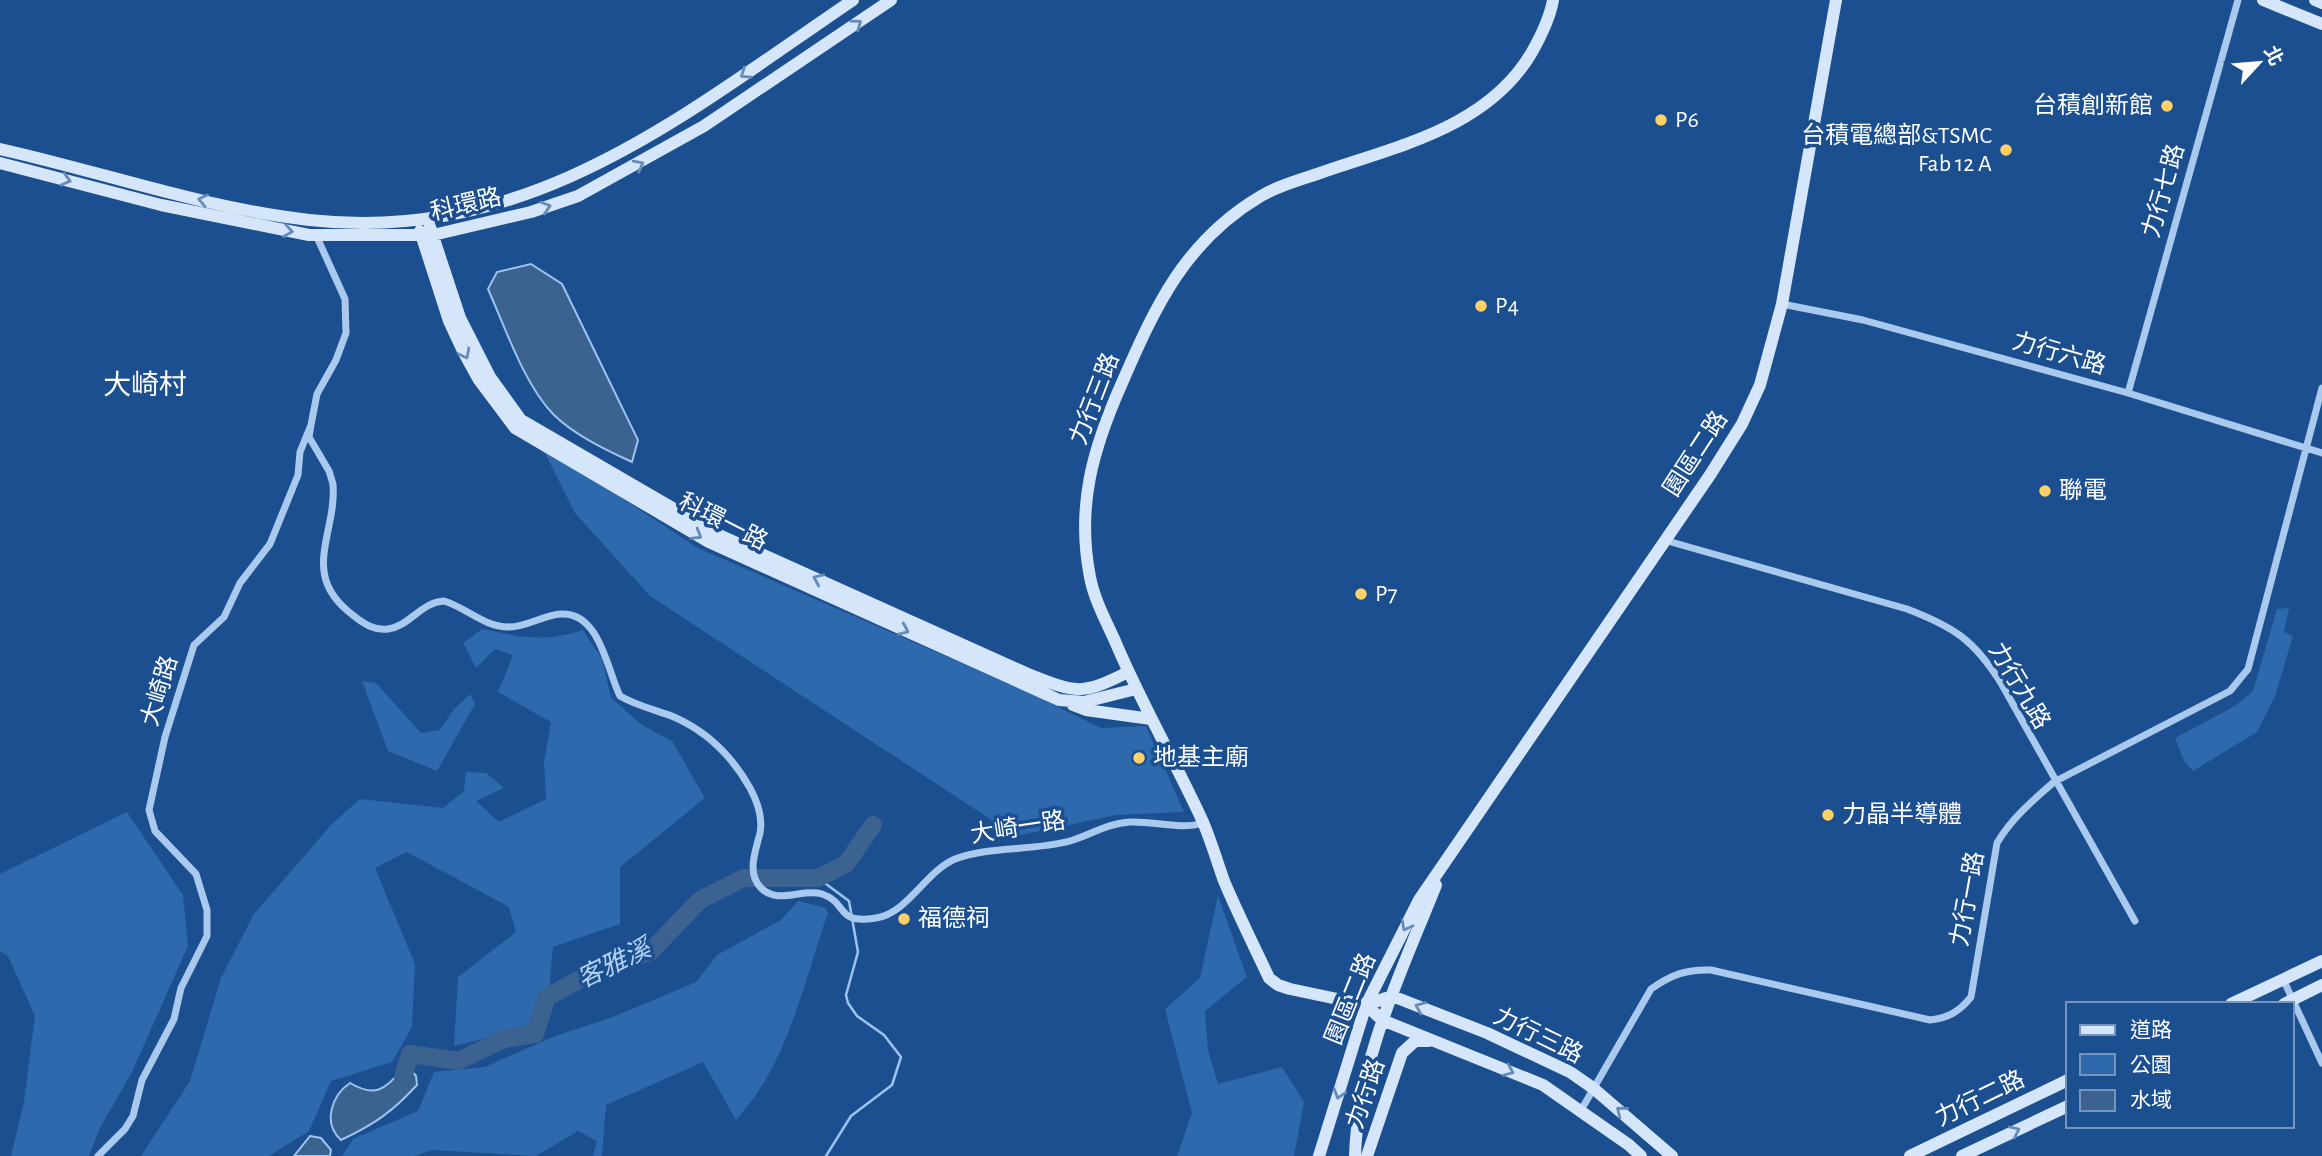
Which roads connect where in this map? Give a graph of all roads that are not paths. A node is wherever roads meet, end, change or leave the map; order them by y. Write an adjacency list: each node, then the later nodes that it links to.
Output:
1 (853, 0): 12 (street, 科環路, one-way to 12)
2 (891, 0): 14 (street, 科環路, one-way to 2)
3 (1553, 0): 22 (street, 力行三路)
4 (1836, 0): 15 (street, 園區二路)
5 (2238, 0): 17 (street, 力行七路)
6 (2263, 0): 9 (street)
7 (2315, 0): 8 (street)
8 (2322, 3)
9 (2322, 24)
10 (0, 149): 12 (street, 科環路, one-way to 10)
11 (0, 163): 13 (street, 科環路, one-way to 13)
12 (423, 220): 14 (street, 科環一路)
13 (316, 235): 14 (street, 科環路); 18 (street, 大崎路)
14 (427, 236): 22 (street, 科環一路, one-way to 14); 24 (street, 科環一路, one-way to 24)
15 (1782, 304): 17 (street, 力行六路); 21 (street, 園區二路)
16 (2322, 388): 19 (street, 力行一路)
17 (2128, 393): 19 (street, 力行六路)
18 (311, 425): 27 (street, 大崎一路); 45 (street, 大崎路)
19 (2307, 449): 20 (street, 力行六路); 26 (street, 力行一路)
20 (2322, 453)
21 (1664, 540): 26 (street, 力行九路); 28 (street, 園區二路)
22 (1128, 672): 23 (street, 力行三路)
23 (1136, 689): 24 (street, 科環一路); 25 (street, 力行三路)
24 (1066, 702): 25 (street)
25 (1151, 719): 27 (street, 力行三路)
26 (2054, 782): 29 (street, 力行九路); 42 (street, 力行一路)
27 (1203, 823): 36 (street, 力行三路)
28 (1443, 868): 33 (street, 園區二路); 36 (street, 園區二路, one-way to 36)
29 (2135, 921)
30 (2322, 961): 31 (street)
31 (2283, 979): 34 (street); 35 (street)
32 (2322, 985): 35 (street)
33 (1392, 996): 36 (street); 38 (street, 園區二路); 42 (street, 力行三路, one-way to 33)
34 (2235, 1002)
35 (2288, 1002)
36 (1366, 1005): 38 (street, 力行三路); 46 (street, 園區二路, one-way to 46)
37 (2294, 1013): 40 (street)
38 (1382, 1020): 39 (street, 力行三路); 47 (street, 園區二路)
39 (1446, 1045): 44 (street, 力行三路, one-way to 44); 48 (street, 力行路)
40 (2322, 1063)
41 (2066, 1081): 51 (street, 力行二路)
42 (1593, 1088): 44 (street, 力行一路); 50 (street, 力行三路, one-way to 42)
43 (2066, 1106): 52 (street, 力行二路, one-way to 43)
44 (1580, 1112): 49 (street, 力行三路)
45 (98, 1156)
46 (1319, 1156)
47 (1356, 1156)
48 (1367, 1156)
49 (1640, 1156)
50 (1672, 1156)
51 (1910, 1156)
52 (1962, 1156)

